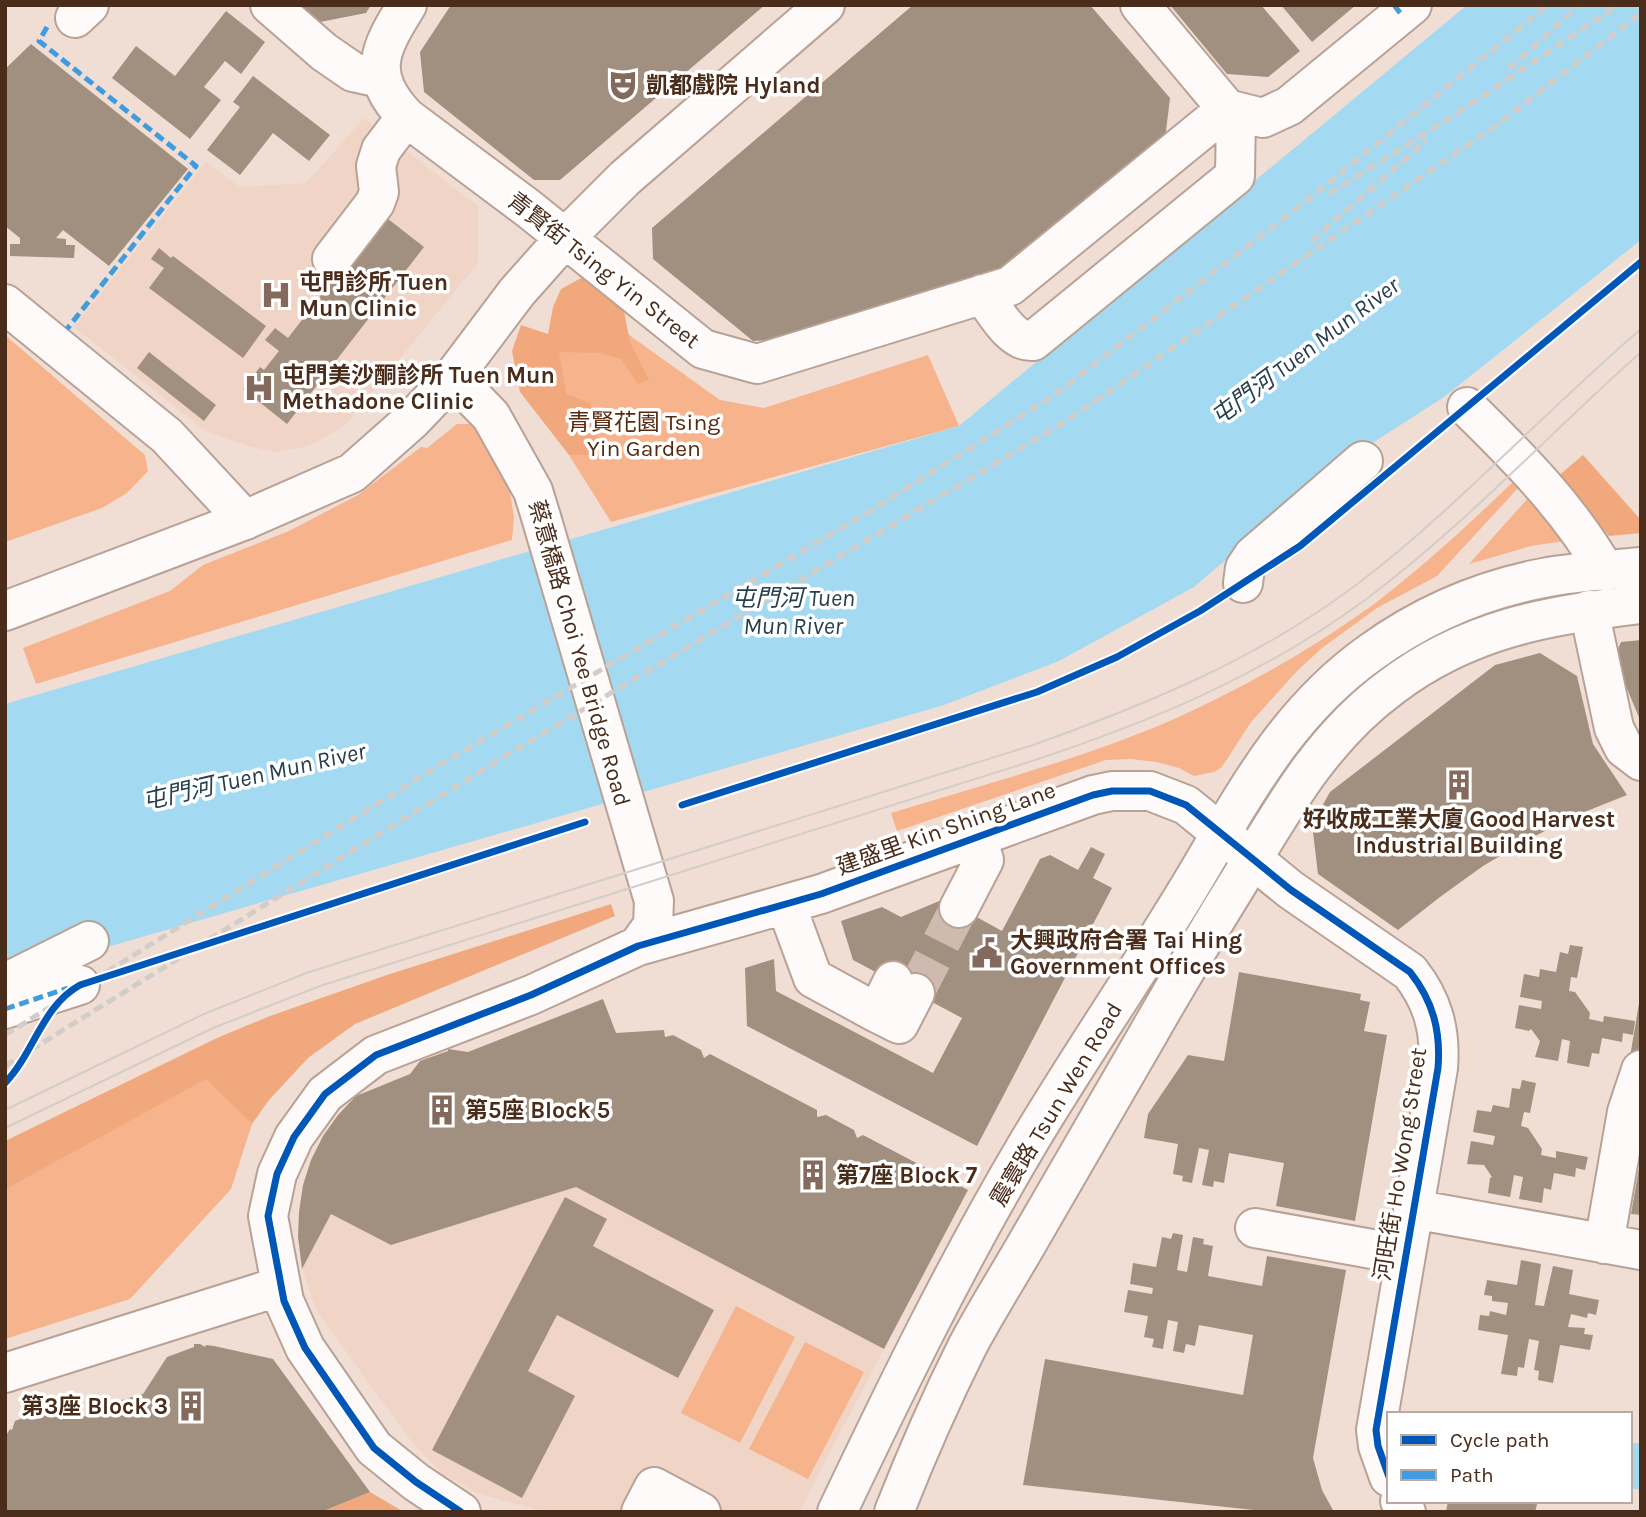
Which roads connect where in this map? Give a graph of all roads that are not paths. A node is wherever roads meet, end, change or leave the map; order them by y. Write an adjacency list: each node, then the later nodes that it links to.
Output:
1 (270, 5): 6 (main road)
2 (407, 5): 6 (main road)
3 (825, 5): 9 (main road)
4 (1140, 5): 7 (main road)
5 (1403, 8): 7 (main road)
6 (380, 78): 8 (main road, 青賢街 Tsing Yin Street)
7 (1232, 111): 11 (main road, 青賢街 Tsing Yin Street); 11 (main road)
8 (406, 117): 9 (main road, 青賢街 Tsing Yin Street); 10 (main road)
9 (565, 238): 11 (main road, 青賢街 Tsing Yin Street); 13 (main road)
10 (332, 259)
11 (982, 295)
12 (5, 304): 16 (main road)
13 (453, 377): 16 (main road); 29 (main road, 蔡意橋路 Choi Yee Bridge Road)
14 (1467, 407): 17 (main road)
15 (1363, 461): 18 (main road)
16 (245, 520): 21 (main road)
17 (1623, 569): 23 (main road, 震寰路 Tsun Wen Road)
18 (1243, 583)
19 (1641, 604): 20 (main road, 震寰路 Tsun Wen Road)
20 (1589, 610): 22 (main road); 26 (main road, 震寰路 Tsun Wen Road)
21 (5, 611)
22 (1641, 761)
23 (1220, 833): 24 (main road, 建盛里 Kin Shing Lane); 26 (main road, 建盛里 Kin Shing Lane); 45 (main road, 震寰路 Tsun Wen Road)
24 (980, 849): 25 (main road, 建盛里 Kin Shing Lane); 25 (main road)
25 (930, 854): 27 (main road, 建盛里 Kin Shing Lane)
26 (1252, 859): 35 (main road, 河旺街 Ho Wong Street); 46 (main road, 震寰路 Tsun Wen Road)
27 (786, 905): 29 (main road, 建盛里 Kin Shing Lane); 32 (main road)
28 (89, 941): 30 (main road)
29 (638, 946): 39 (main road, 建盛里 Kin Shing Lane)
30 (5, 983)
31 (80, 985): 33 (main road)
32 (904, 1003)
33 (5, 1009)
34 (1641, 1070): 37 (main road)
35 (1413, 1209): 37 (main road); 38 (main road, 河旺街 Ho Wong Street)
36 (1255, 1228): 38 (main road)
37 (1623, 1247)
38 (1405, 1255): 41 (main road, 河旺街 Ho Wong Street)
39 (281, 1286): 40 (main road); 42 (main road, 建盛里 Kin Shing Lane)
40 (5, 1373)
41 (1387, 1471)
42 (460, 1512)
43 (641, 1512): 44 (main road)
44 (701, 1512)
45 (837, 1512)
46 (894, 1512)

